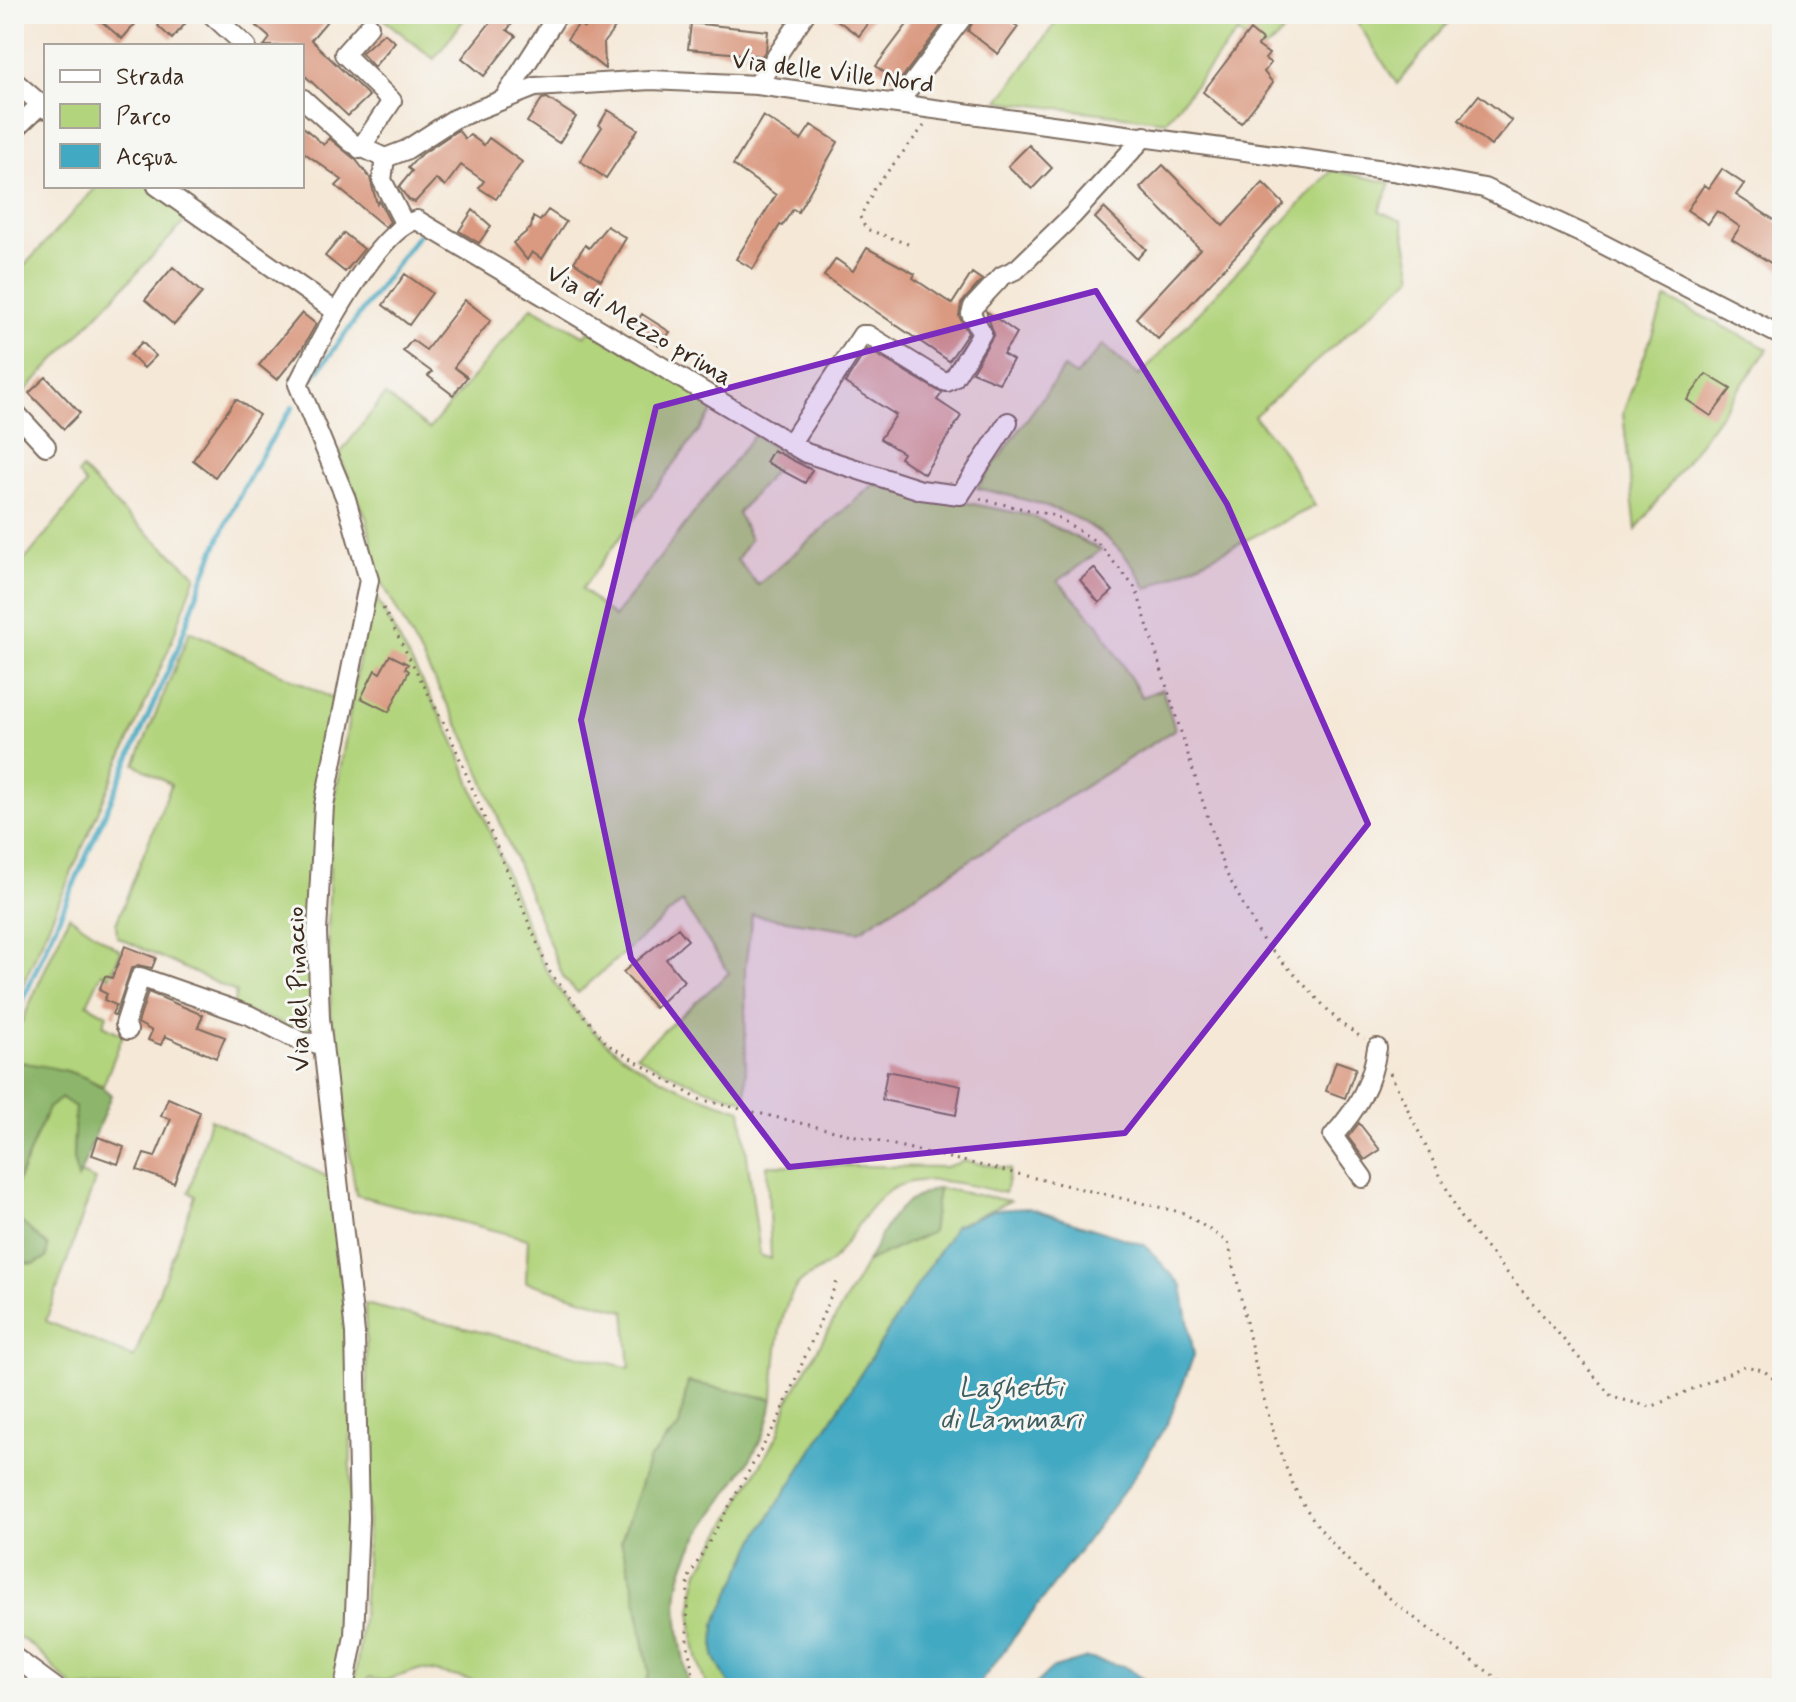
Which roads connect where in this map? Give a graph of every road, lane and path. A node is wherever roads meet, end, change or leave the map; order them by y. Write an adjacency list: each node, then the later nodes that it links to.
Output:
1 (211, 14): 6 (street)
2 (558, 14): 9 (street)
3 (805, 14): 8 (street)
4 (965, 14): 11 (street)
5 (369, 26): 16 (street)
6 (244, 44)
7 (14, 81): 12 (street)
8 (757, 85): 9 (street, Via delle Ville Nord); 11 (street, Via delle Ville Nord)
9 (505, 97): 17 (street, Via delle Ville Nord)
10 (304, 100): 16 (street)
11 (897, 104): 13 (street, Via delle Ville Nord)
12 (43, 107): 14 (street)
13 (932, 108): 15 (street, Via delle Ville Nord); 20 (path)
14 (14, 130)
15 (1145, 136): 22 (street, Via delle Ville Nord); 25 (street)
16 (360, 149): 17 (street)
17 (385, 158): 19 (street)
18 (160, 188): 21 (street)
19 (404, 223): 21 (street); 25 (street, Via di Mezzo prima)
20 (908, 244)
21 (335, 311): 30 (street, Via del Pinaccio)
22 (1782, 336)
23 (14, 411): 26 (street)
24 (1008, 422): 27 (street)
25 (790, 444): 27 (street, Via di Mezzo prima)
26 (46, 446)
27 (960, 495): 31 (path)
28 (383, 608): 39 (path)
29 (128, 1030): 30 (street)
30 (323, 1044): 37 (street, Via del Pinaccio)
31 (1377, 1048): 32 (street); 34 (path)
32 (1363, 1178)
33 (838, 1279): 38 (path)
34 (1782, 1386)
35 (14, 1657): 36 (street)
36 (56, 1688)
37 (344, 1688)
38 (695, 1688)
39 (1510, 1688)

